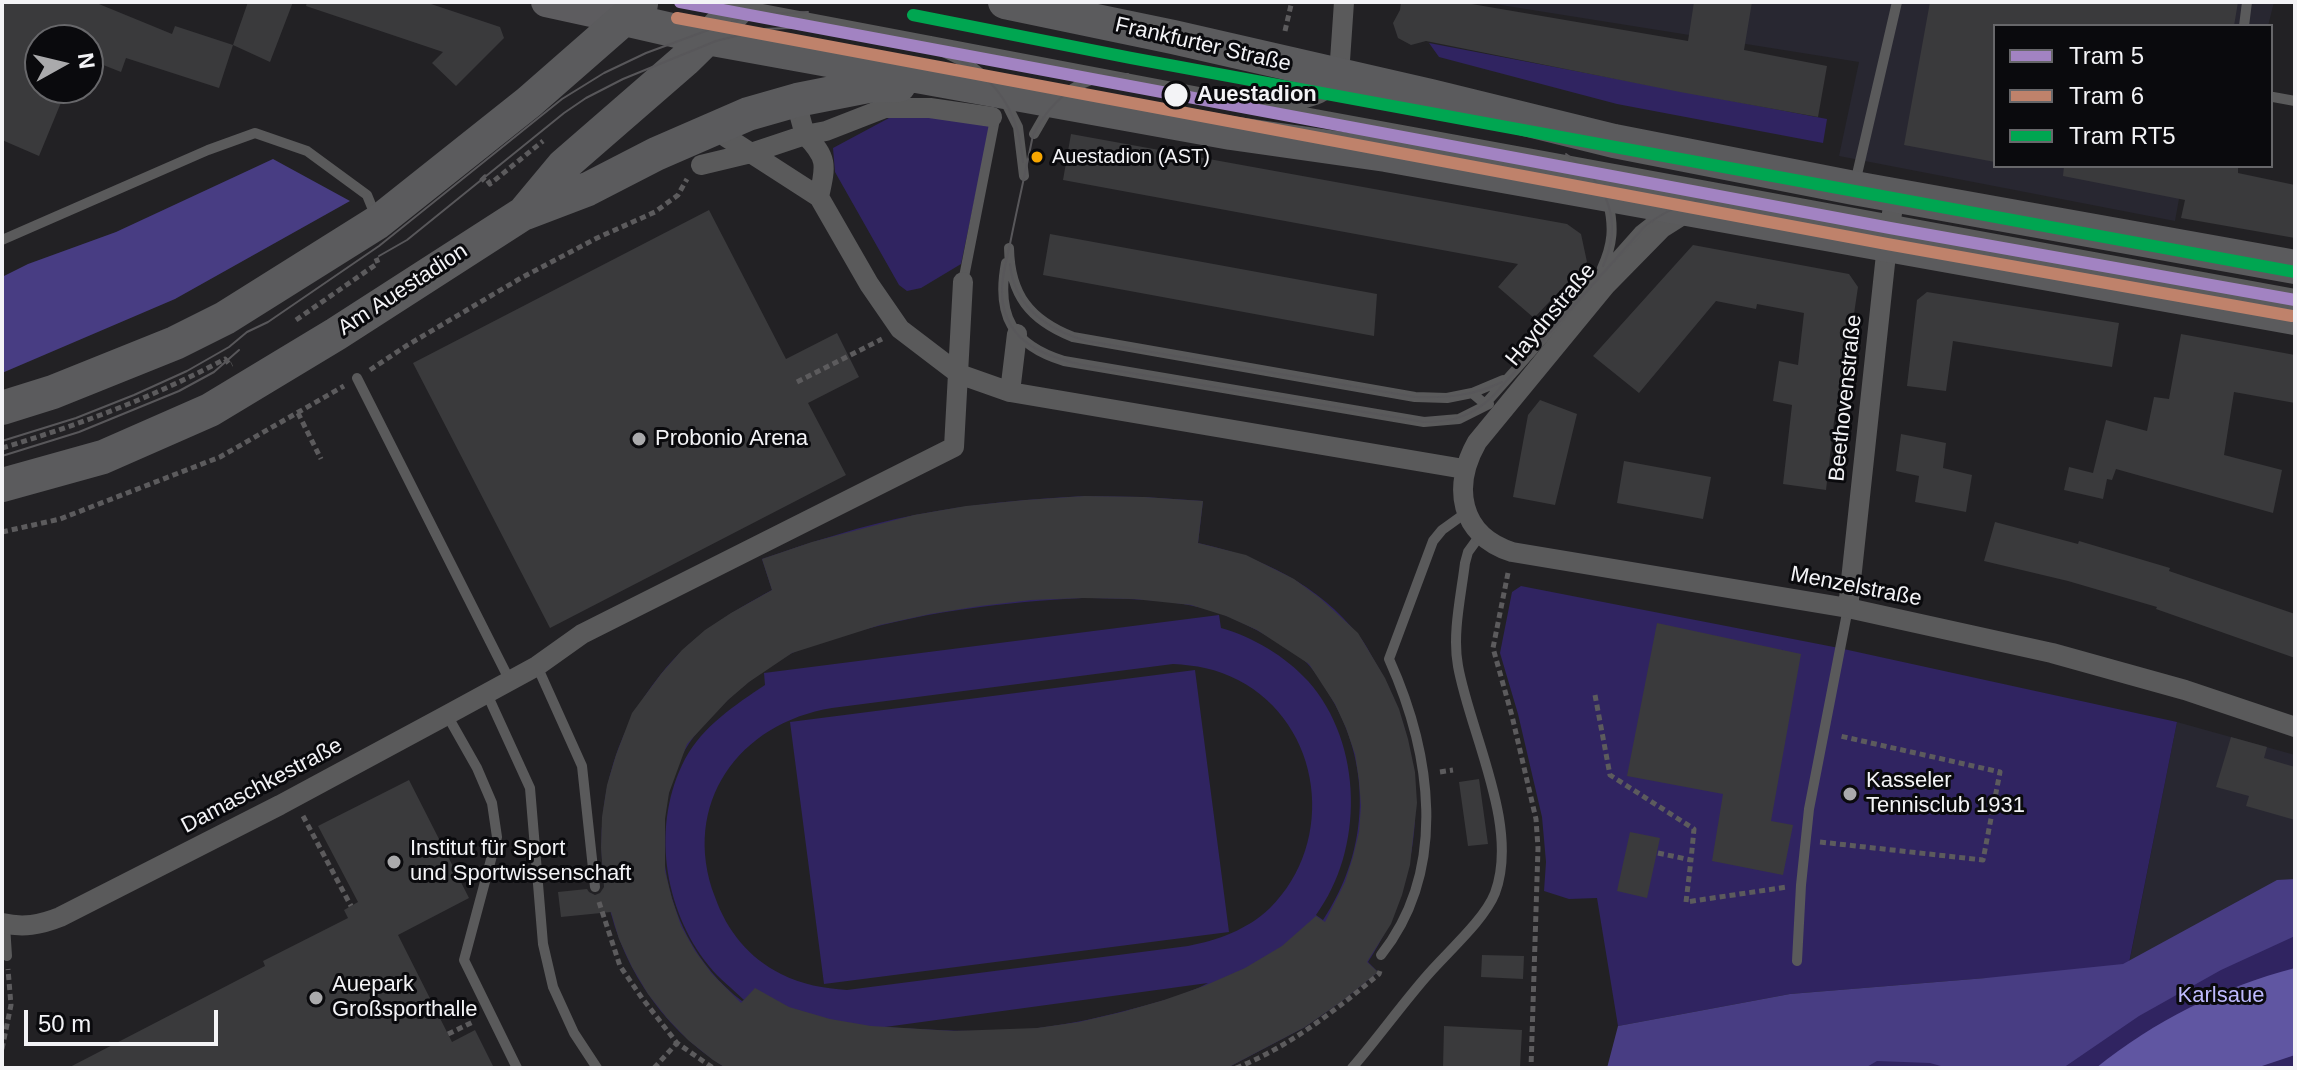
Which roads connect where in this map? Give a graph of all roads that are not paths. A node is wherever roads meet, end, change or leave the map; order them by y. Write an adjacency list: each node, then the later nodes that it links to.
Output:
1 (546, 2): 7 (main road, Frankfurter Straße)
2 (1005, 2): 12 (main road, Frankfurter Straße)
3 (1344, 2): 12 (street)
4 (1897, 2): 29 (lane)
5 (2247, 2): 8 (lane)
6 (738, 4): 9 (main road, Am Auestadion); 10 (lane)
7 (634, 10): 9 (main road, Frankfurter Straße); 35 (main road)
8 (2244, 24)
9 (707, 38): 13 (main road, Frankfurter Straße); 33 (main road, Am Auestadion)
10 (931, 41): 11 (lane); 17 (lane)
11 (1104, 75): 16 (lane); 18 (lane)
12 (1339, 75): 18 (lane); 20 (lane); 29 (main road, Frankfurter Straße)
13 (946, 82): 17 (main road, Frankfurter Straße); 33 (main road)
14 (2273, 97): 15 (lane)
15 (2295, 101)
16 (1056, 102): 17 (main road, Frankfurter Straße); 21 (lane); 28 (main road, Frankfurter Straße)
17 (996, 104): 22 (street, Frankfurter Straße); 27 (lane); 39 (lane)
18 (1282, 108): 20 (lane)
19 (799, 113): 22 (street)
20 (1309, 113): 25 (lane)
21 (1034, 134)
22 (805, 135): 24 (street, Frankfurter Straße); 31 (street)
23 (726, 137): 24 (street)
24 (751, 153): 26 (street, Frankfurter Straße); 31 (street)
25 (1578, 163): 28 (lane); 30 (lane)
26 (701, 165)
27 (1024, 176)
28 (1598, 185): 32 (main road, Frankfurter Straße); 40 (lane)
29 (1854, 188): 34 (main road, Frankfurter Straße)
30 (1753, 195): 32 (lane); 34 (lane)
31 (819, 197): 45 (street)
32 (1694, 203): 34 (main road, Frankfurter Straße); 40 (street, Haydnstraße)
33 (524, 213): 53 (main road, Am Auestadion)
34 (1891, 220): 37 (main road, Frankfurter Straße); 37 (main road, Frankfurter Straße); 56 (street, Beethovenstraße)
35 (381, 238): 36 (lane); 51 (main road)
36 (2, 240)
37 (2154, 267): 38 (main road, Frankfurter Straße); 41 (lane); 42 (main road, Frankfurter Straße)
38 (2295, 267)
39 (963, 282): 45 (street)
40 (1601, 283): 44 (lane); 49 (street, Haydnstraße)
41 (2295, 294)
42 (2295, 318)
43 (1017, 334): 47 (street); 48 (lane); 50 (lane)
44 (1515, 372): 48 (lane); 50 (lane)
45 (959, 374): 47 (street); 57 (street, Damaschkestraße)
46 (357, 378): 58 (lane)
47 (1010, 392): 52 (street)
48 (1472, 393): 50 (lane)
49 (1510, 401): 50 (lane); 52 (street, Haydnstraße)
50 (1485, 404)
51 (2, 408)
52 (1460, 468): 54 (street, Menzelstraße)
53 (2, 485)
54 (1467, 512): 55 (street, Menzelstraße); 64 (lane)
55 (1481, 534): 56 (street, Menzelstraße); 69 (lane)
56 (1848, 608): 61 (street, Menzelstraße); 66 (lane)
57 (537, 666): 58 (street, Damaschkestraße); 62 (lane)
58 (510, 681): 59 (street, Damaschkestraße)
59 (487, 694): 60 (street, Damaschkestraße); 68 (lane)
60 (447, 715): 63 (street, Damaschkestraße); 67 (lane)
61 (2295, 727)
62 (595, 887)
63 (3, 924): 65 (lane)
64 (1381, 955)
65 (7, 956)
66 (1797, 961)
67 (517, 1068)
68 (597, 1068)
69 (1352, 1068)

